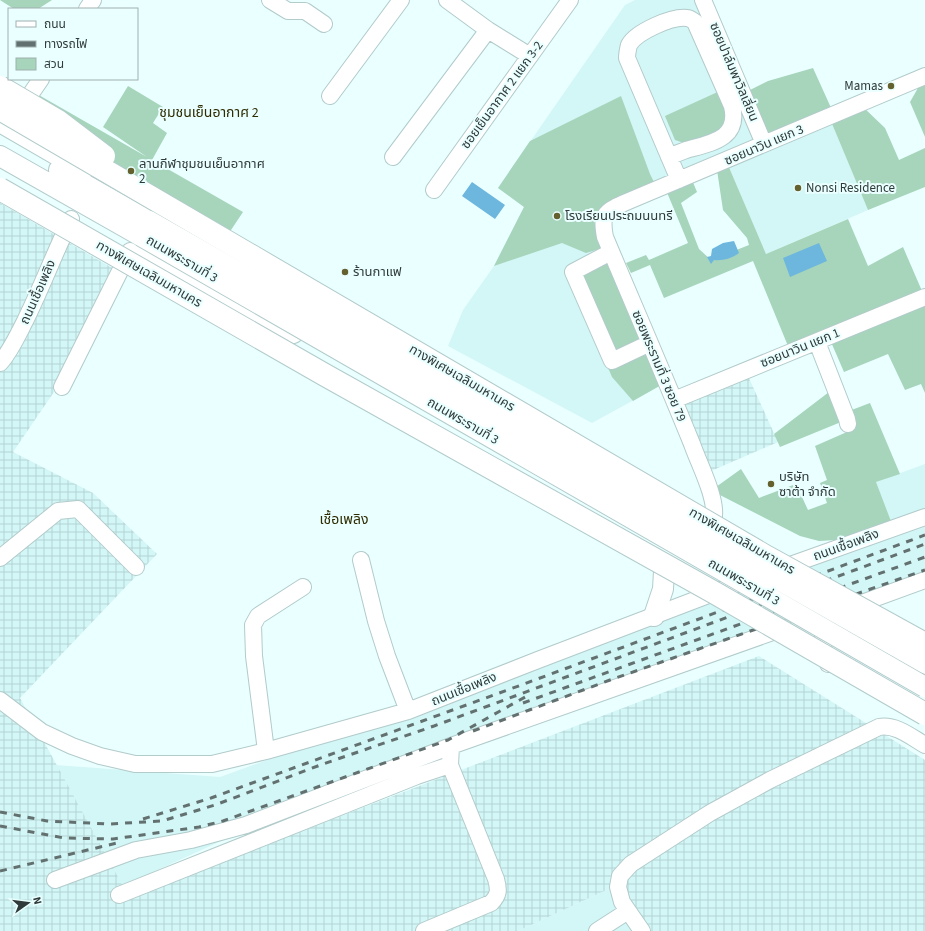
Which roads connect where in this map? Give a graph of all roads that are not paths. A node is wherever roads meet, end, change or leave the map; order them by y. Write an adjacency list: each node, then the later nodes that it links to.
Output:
1 (270, 0): 6 (street)
2 (401, 0): 12 (street)
3 (447, 0): 7 (street)
4 (570, 0): 8 (street, ซอยเย็นอากาศ 2 แยก 3-2)
5 (703, 0): 14 (street, ซอยปาล์มพาวิลเลี่ยน)
6 (324, 24)
7 (488, 30): 8 (street); 16 (street)
8 (530, 56): 21 (street, ซอยเย็นอากาศ 2 แยก 3-2)
9 (925, 76): 14 (street, ซอยนาวิน แยก 3)
10 (40, 80): 13 (street)
11 (0, 87): 24 (highway, bridge)
12 (330, 96)
13 (2, 124): 24 (highway, ทางพิเศษเฉลิมมหานคร, bridge); 52 (main road, ถนนพระรามที่ 3, bridge)
14 (764, 144): 19 (street, ซอยนาวิน แยก 3)
15 (0, 156): 55 (main road, ถนนพระรามที่ 3, bridge)
16 (393, 157)
17 (669, 157): 17 (street); 19 (street)
18 (0, 178): 23 (main road, ถนนพระรามที่ 3)
19 (679, 180): 22 (street, ซอยนาวิน แยก 3)
20 (0, 189): 60 (highway, ทางพิเศษเฉลิมมหานคร, bridge)
21 (434, 190)
22 (604, 216): 26 (street, ซอยพระรามที่ 3 ซอย 79)
23 (71, 219): 25 (main road, ถนนพระรามที่ 3); 31 (street, ถนนเชื้อเพลิง)
24 (179, 219): 35 (main road); 50 (highway, ทางพิเศษเฉลิมมหานคร, bridge); 54 (main road, ถนนพระรามที่ 3)
25 (130, 251): 27 (main road, ถนนพระรามที่ 3); 32 (street)
26 (612, 252): 30 (street, ซอยพระรามที่ 3 ซอย 79); 30 (street)
27 (154, 265): 38 (main road, ถนนพระรามที่ 3); 56 (main road, ถนนพระรามที่ 3)
28 (925, 297): 29 (street, ซอยนาวิน แยก 1)
29 (816, 342): 33 (street, ซอยนาวิน แยก 1); 34 (street)
30 (650, 343): 33 (street, ซอยพระรามที่ 3 ซอย 79)
31 (0, 363)
32 (62, 387)
33 (674, 400): 36 (street, ซอยพระรามที่ 3 ซอย 79)
34 (848, 424)
35 (650, 478): 36 (main road); 38 (main road)
36 (714, 516): 41 (main road)
37 (925, 517): 41 (street, ถนนเชื้อเพลิง)
38 (637, 556): 43 (main road, ถนนพระรามที่ 3)
39 (0, 558): 42 (street)
40 (361, 560): 59 (street)
41 (793, 564): 46 (street, ถนนเชื้อเพลิง)
42 (136, 567)
43 (664, 571): 46 (main road, ถนนพระรามที่ 3); 48 (main road)
44 (925, 580): 47 (street)
45 (303, 587): 64 (street)
46 (706, 596): 48 (street, ถนนเชื้อเพลิง)
47 (863, 602): 50 (main road); 51 (street)
48 (654, 616): 59 (street, ถนนเชื้อเพลิง)
49 (769, 632): 51 (street); 53 (main road); 63 (street)
50 (925, 637): 58 (main road)
51 (822, 643): 53 (street)
52 (925, 663)
53 (828, 665): 58 (main road)
54 (925, 667)
55 (925, 687)
56 (925, 691)
57 (0, 700): 64 (street, ถนนเชื้อเพลิง)
58 (900, 705): 61 (main road)
59 (408, 711): 64 (street, ถนนเชื้อเพลิง)
60 (925, 714)
61 (925, 720)
62 (925, 745): 68 (street)
63 (451, 746): 65 (street); 66 (street)
64 (266, 751)
65 (450, 765): 67 (street); 69 (street)
66 (55, 880)
67 (119, 895)
68 (628, 911): 70 (street); 71 (street)
69 (424, 931)
70 (597, 931)
71 (642, 931)

